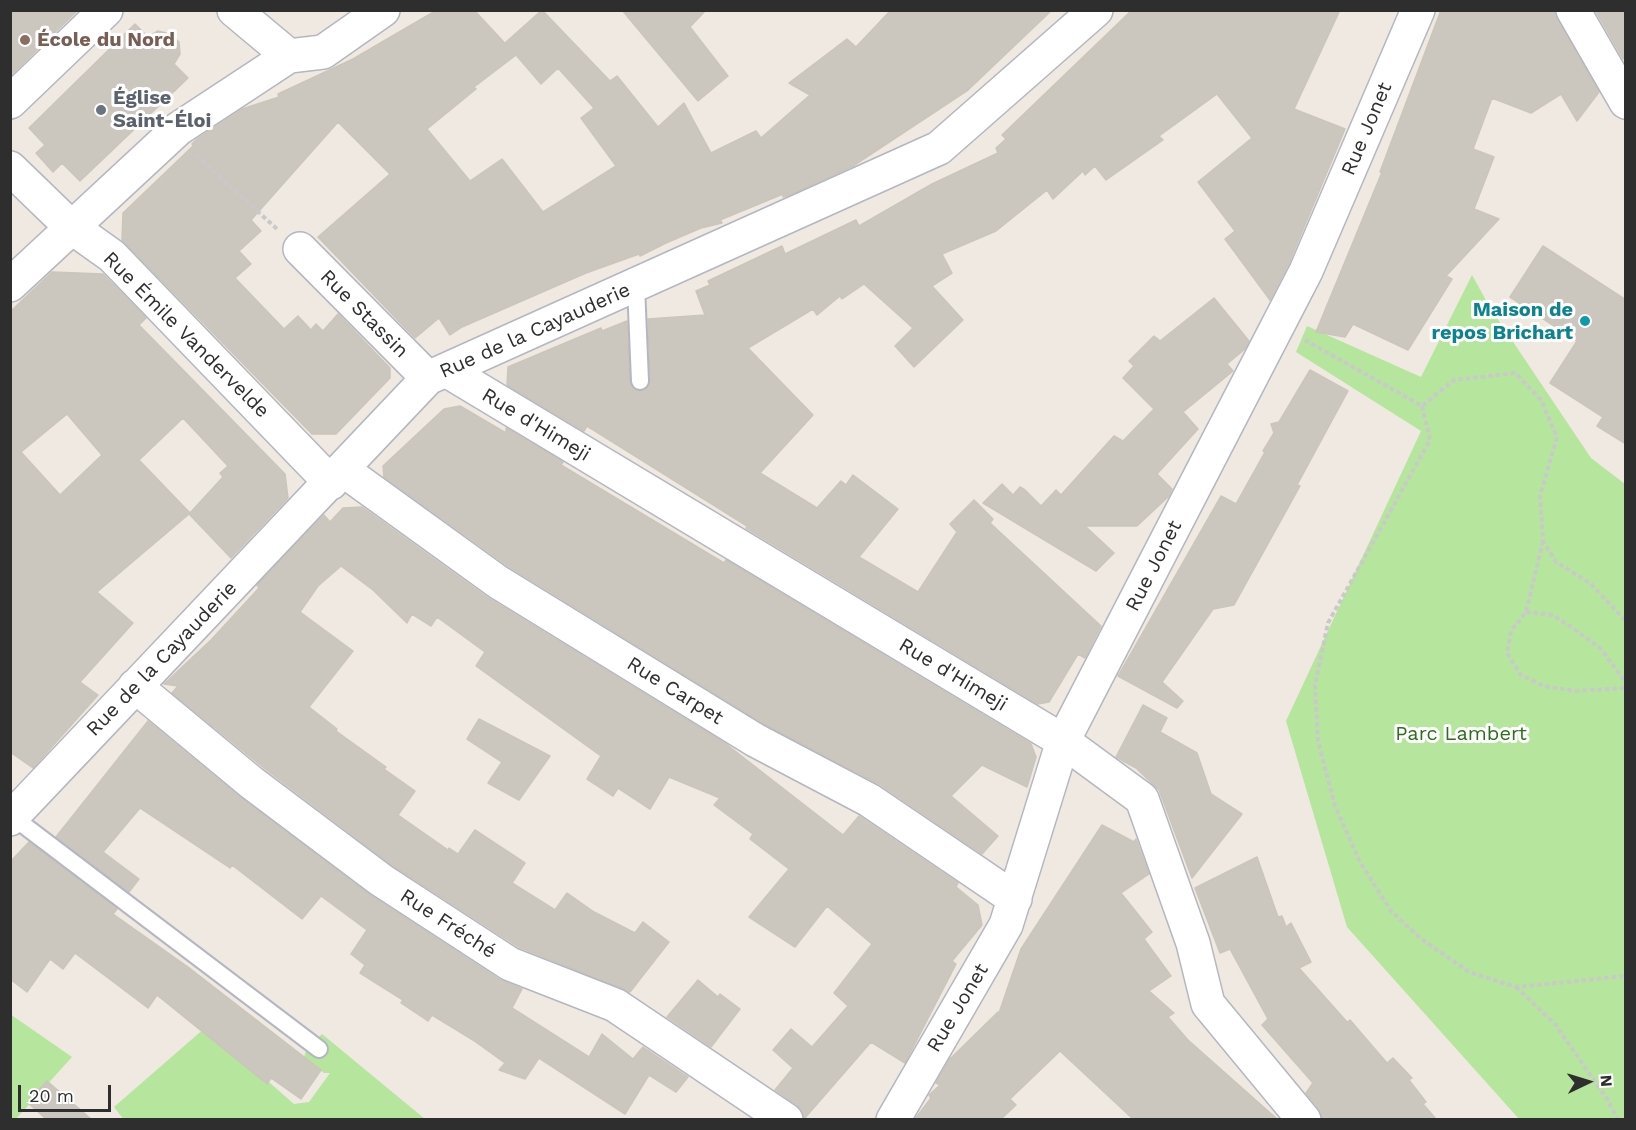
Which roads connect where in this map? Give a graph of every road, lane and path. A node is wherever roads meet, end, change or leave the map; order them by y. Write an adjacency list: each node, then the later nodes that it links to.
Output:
1 (106, 10): 8 (street)
2 (234, 10): 7 (street)
3 (383, 10): 7 (street)
4 (1418, 10): 16 (street, Rue Jonet)
5 (1573, 10): 9 (street)
6 (1095, 11): 15 (street, Rue de la Cayauderie)
7 (289, 56): 10 (street)
8 (10, 102)
9 (1626, 102)
10 (178, 129): 12 (street); 13 (path)
11 (10, 168): 12 (street, Rue Émile Vandervelde)
12 (70, 226): 14 (street); 20 (street, Rue Émile Vandervelde)
13 (300, 249): 17 (street, Rue Stassin)
14 (10, 285)
15 (636, 286): 17 (street, Rue de la Cayauderie); 18 (lane)
16 (1278, 325): 19 (path); 26 (street, Rue Jonet)
17 (437, 374): 20 (street, Rue de la Cayauderie); 26 (street, Rue d'Himeji)
18 (640, 381)
19 (1422, 406): 21 (path); 30 (path)
20 (337, 477): 24 (street, Rue de la Cayauderie); 28 (street, Rue Carpet)
21 (1543, 541): 22 (path); 23 (path)
22 (1526, 612): 25 (path); 25 (path)
23 (1626, 621)
24 (135, 686): 27 (street, Rue de la Cayauderie); 32 (street, Rue Fréché)
25 (1626, 686)
26 (1063, 741): 28 (street, Rue Jonet); 34 (street, Rue d'Himeji)
27 (16, 806): 31 (lane)
28 (1015, 899): 33 (street, Rue Jonet)
29 (1626, 976): 30 (path)
30 (1515, 987): 35 (path)
31 (319, 1049)
32 (786, 1119)
33 (893, 1119)
34 (1304, 1119)
35 (1618, 1119)

